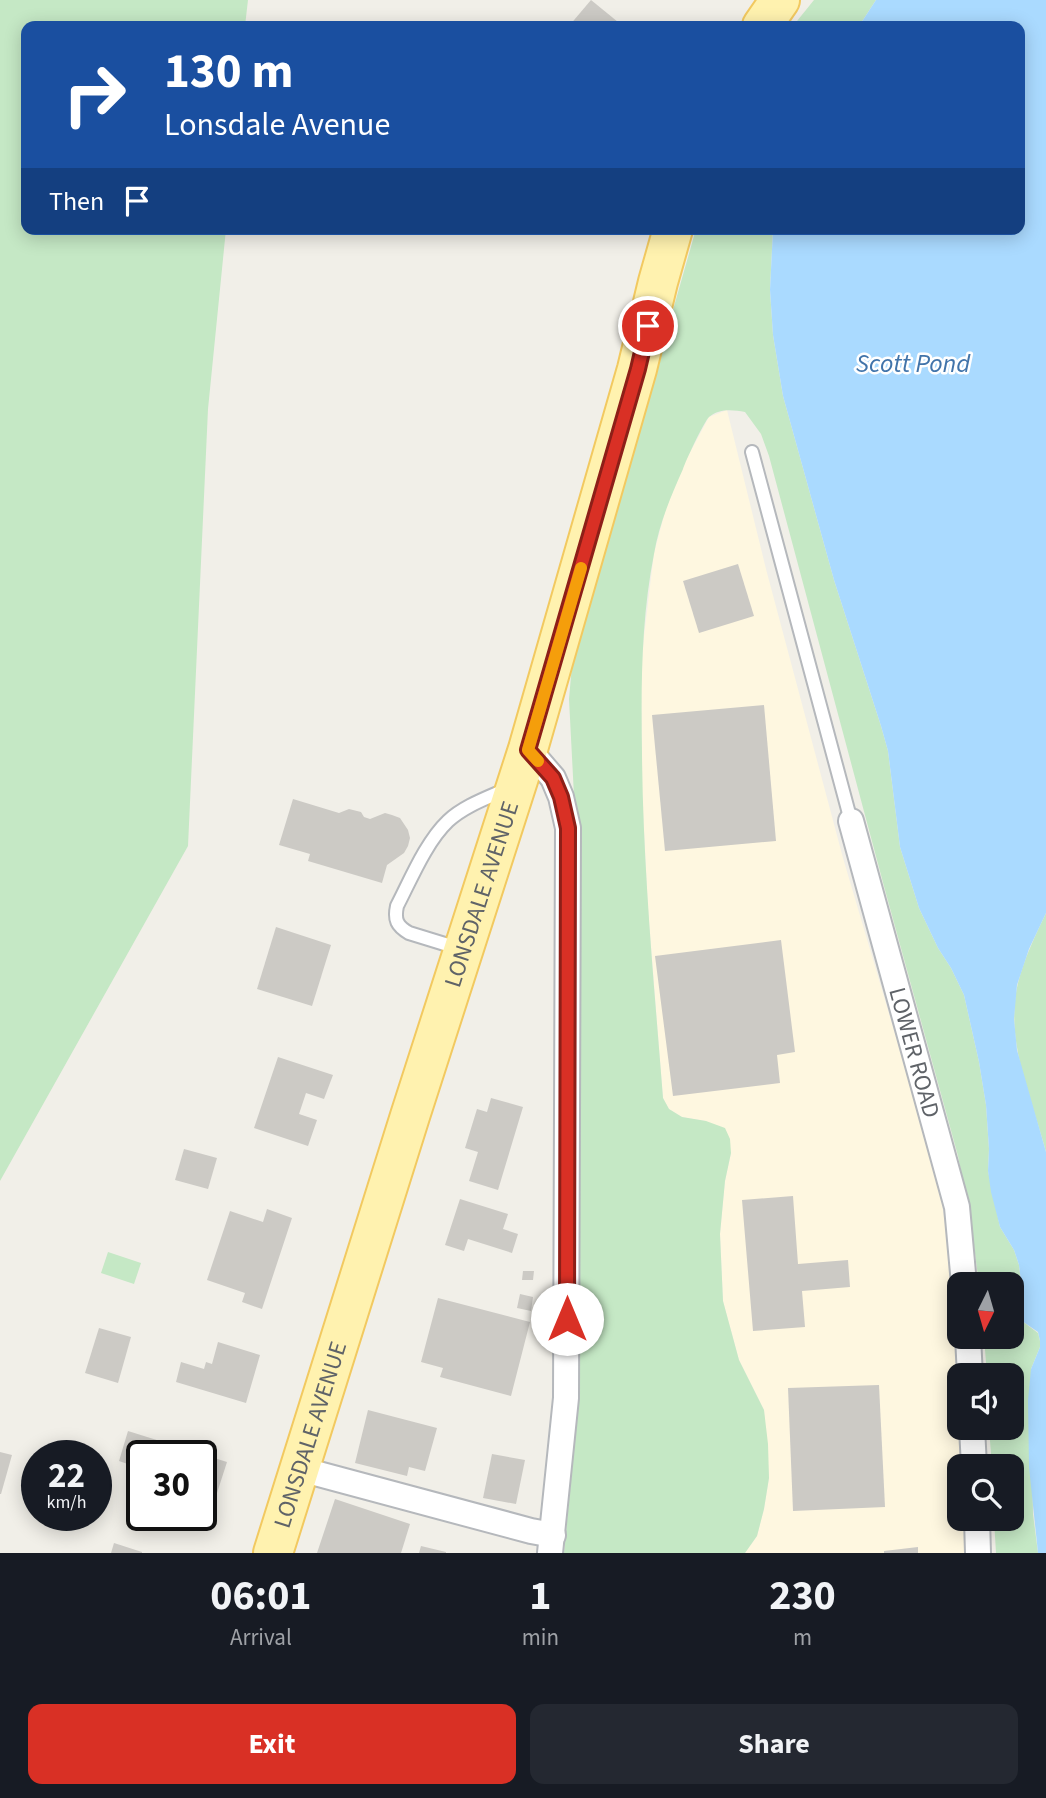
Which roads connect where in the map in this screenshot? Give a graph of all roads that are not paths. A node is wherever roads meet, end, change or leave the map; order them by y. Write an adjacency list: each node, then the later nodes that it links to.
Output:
1 (671, 235): 3 (main road, LONSDALE AVENUE)
2 (752, 452): 4 (lane)
3 (522, 767): 5 (main road, LONSDALE AVENUE); 5 (lane); 9 (street)
4 (851, 821): 6 (street, LOWER ROAD)
5 (463, 950): 7 (main road, LONSDALE AVENUE)
6 (963, 1272)
7 (300, 1469): 9 (street); 10 (main road, LONSDALE AVENUE)
8 (977, 1531): 11 (street)
9 (552, 1544)
10 (273, 1553)
11 (978, 1553)

